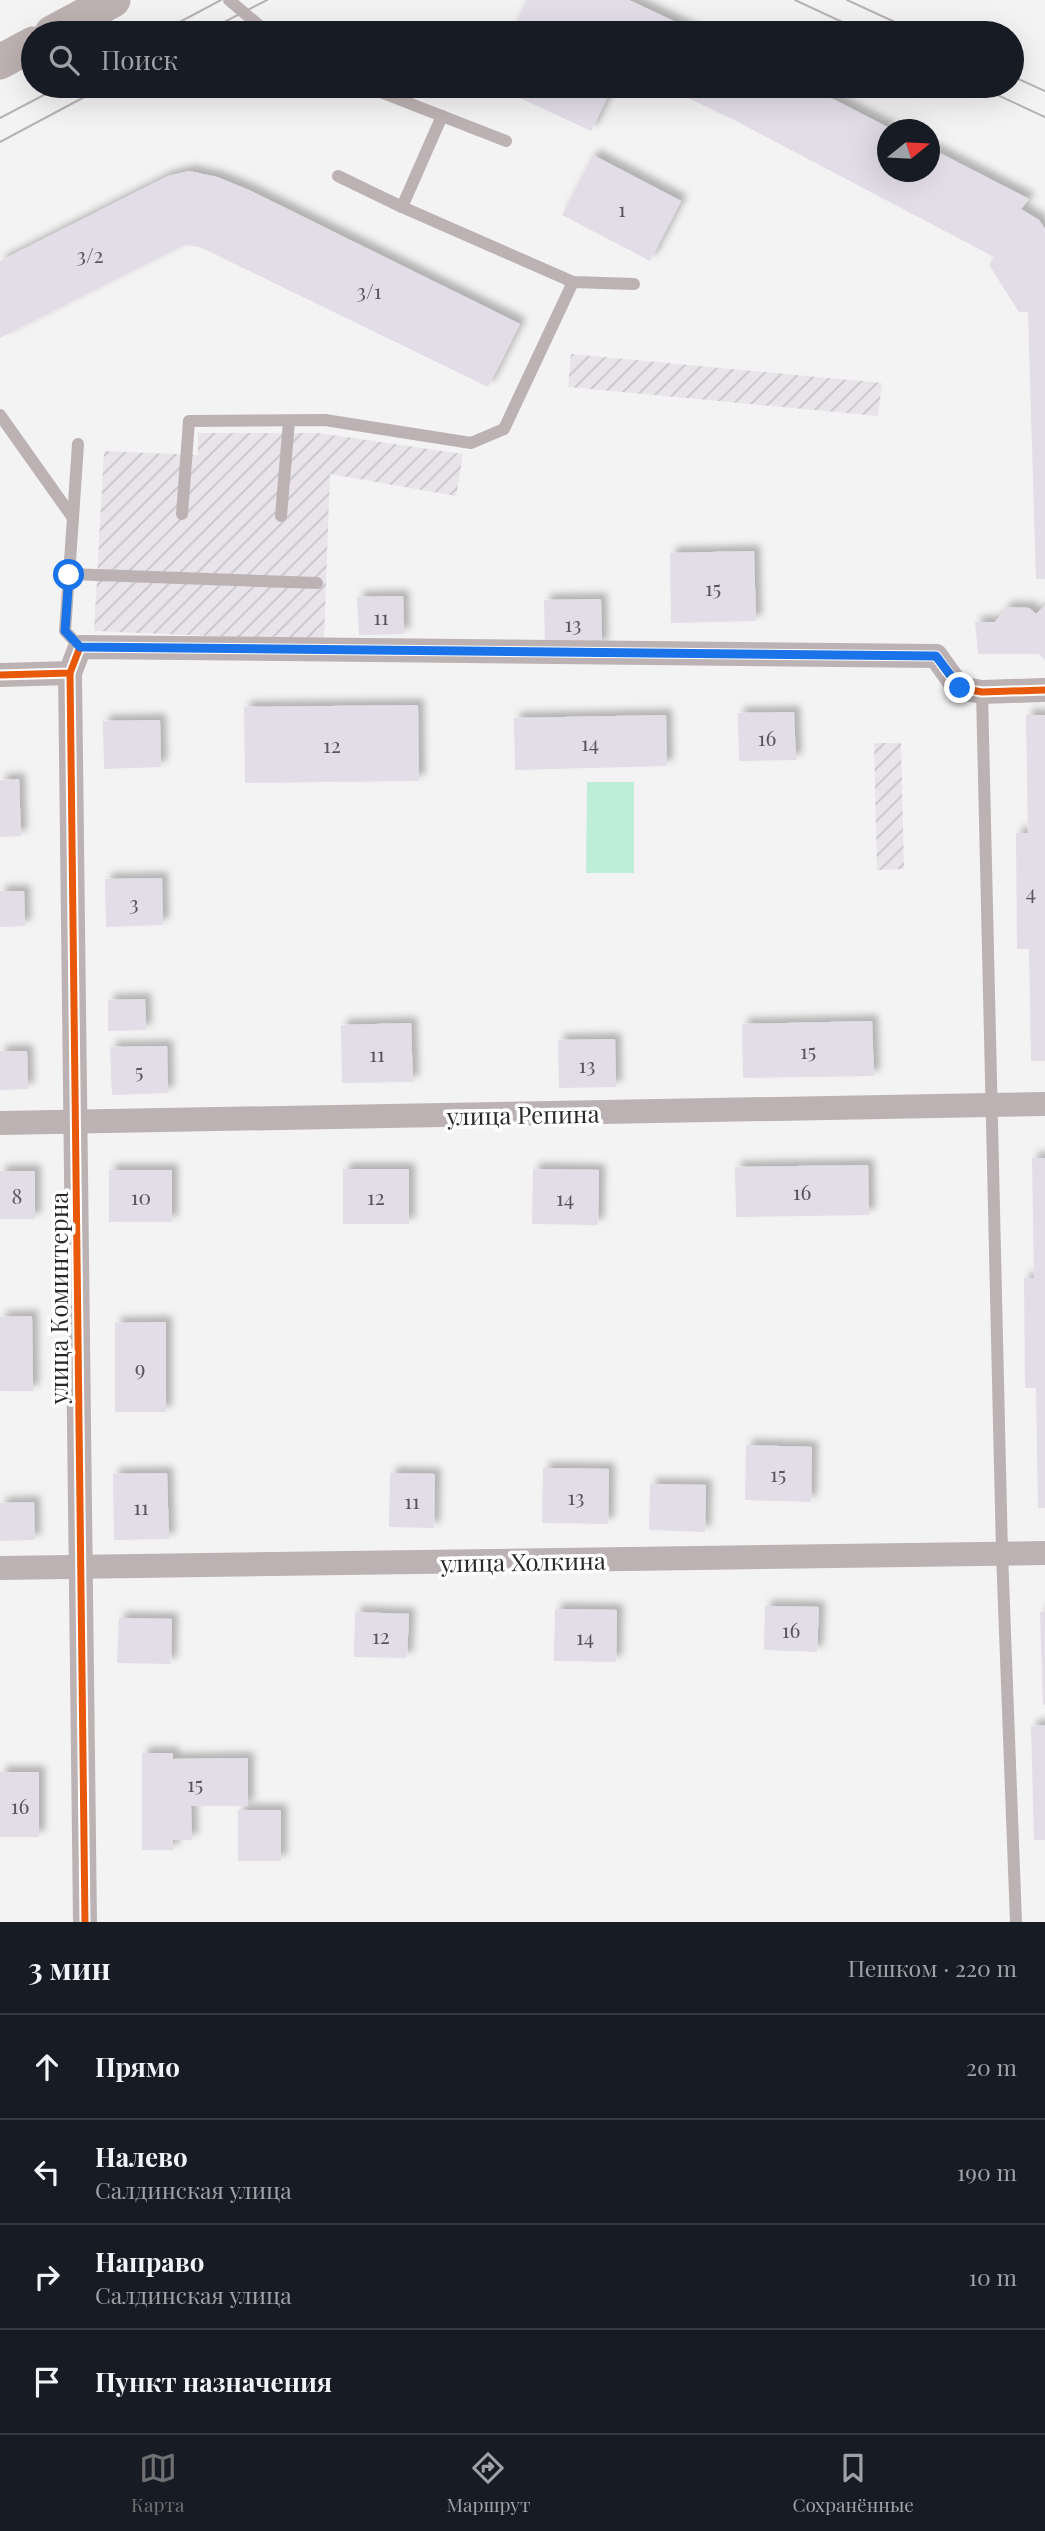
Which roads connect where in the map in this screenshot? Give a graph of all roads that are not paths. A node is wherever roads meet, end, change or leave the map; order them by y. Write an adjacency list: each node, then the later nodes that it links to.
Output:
1 (113, 0): 3 (main road)
2 (229, 0): 4 (lane)
3 (74, 21)
4 (254, 21)
5 (21, 51): 6 (main road)
6 (0, 62)
7 (396, 98): 8 (lane)
8 (442, 116): 9 (lane); 11 (lane)
9 (506, 141)
10 (338, 176): 11 (lane)
11 (402, 208): 12 (lane)
12 (573, 282): 13 (lane); 15 (lane)
13 (634, 284)
14 (0, 415): 19 (lane)
15 (289, 421): 17 (lane); 18 (lane)
16 (78, 444): 19 (lane)
17 (182, 513)
18 (281, 516)
19 (73, 518): 20 (lane)
20 (69, 575): 21 (lane); 22 (lane)
21 (317, 583)
22 (80, 647): 23 (street); 26 (street)
23 (69, 673): 24 (street); 29 (street, улица Коминтерна)
24 (0, 675)
25 (1045, 690): 26 (street)
26 (982, 692): 28 (lane)
27 (1045, 1104): 28 (street, улица Репина)
28 (993, 1105): 29 (street, улица Репина); 31 (lane)
29 (75, 1122): 30 (street, улица Репина); 33 (street, улица Коминтерна)
30 (0, 1123)
31 (1002, 1553): 32 (street, улица Холкина); 33 (street, улица Холкина); 36 (lane)
32 (1045, 1553)
33 (79, 1567): 34 (street, улица Холкина); 35 (street, улица Коминтерна)
34 (0, 1568)
35 (85, 1922)
36 (1016, 1922)

